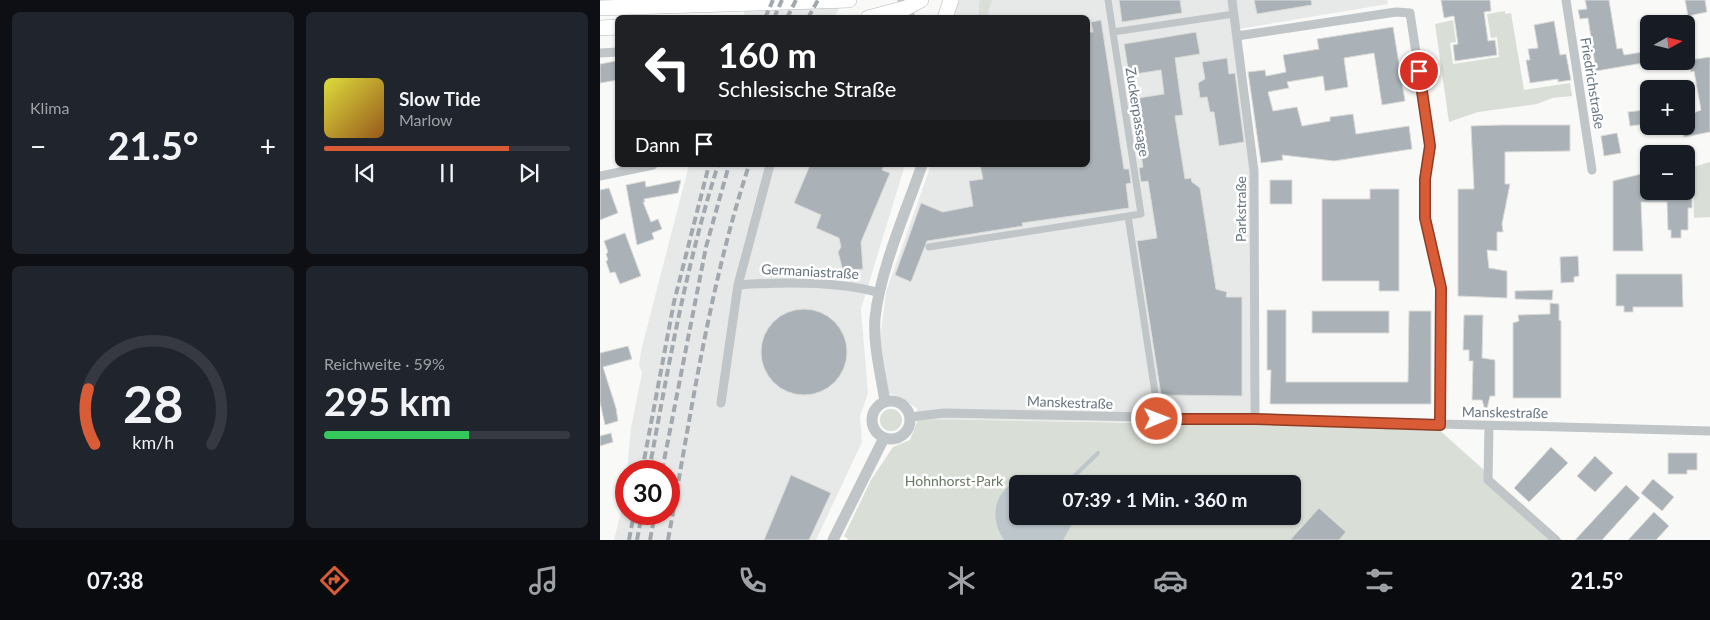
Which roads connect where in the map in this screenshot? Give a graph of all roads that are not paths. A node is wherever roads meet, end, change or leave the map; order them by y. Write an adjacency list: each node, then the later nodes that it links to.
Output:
1 (849, 0): 7 (main road)
2 (920, 0): 8 (main road)
3 (951, 0): 11 (main road)
4 (1108, 0): 14 (street, Zuckerpassage)
5 (1232, 0): 9 (street, Parkstraße)
6 (1566, 0): 21 (street, Friedrichstraße)
7 (600, 8)
8 (907, 8): 10 (main road)
9 (1234, 14): 14 (street); 15 (street, Parkstraße)
10 (880, 15)
11 (946, 15)
12 (615, 27): 13 (main road)
13 (600, 28)
14 (1113, 32): 23 (street, Zuckerpassage)
15 (1237, 36): 31 (street, Parkstraße); 32 (street)
16 (615, 52): 17 (street)
17 (600, 53)
18 (643, 167): 22 (street)
19 (769, 167): 25 (street, Germaniastraße)
20 (921, 167): 26 (street)
21 (1592, 170)
22 (600, 176)
23 (1128, 216): 24 (street); 29 (street)
24 (929, 247)
25 (738, 285): 26 (street, Germaniastraße); 28 (street, Germaniastraße)
26 (880, 294): 27 (street)
27 (885, 402): 30 (street); 35 (street)
28 (721, 403)
29 (1157, 406)
30 (910, 416): 31 (street, Manskestraße); 35 (street)
31 (1255, 419): 32 (street, Manskestraße)
32 (1440, 425): 33 (street, Manskestraße)
33 (1489, 426): 34 (street, Manskestraße); 37 (street)
34 (1710, 431)
35 (884, 438): 36 (street)
36 (833, 540)
37 (1556, 540)

